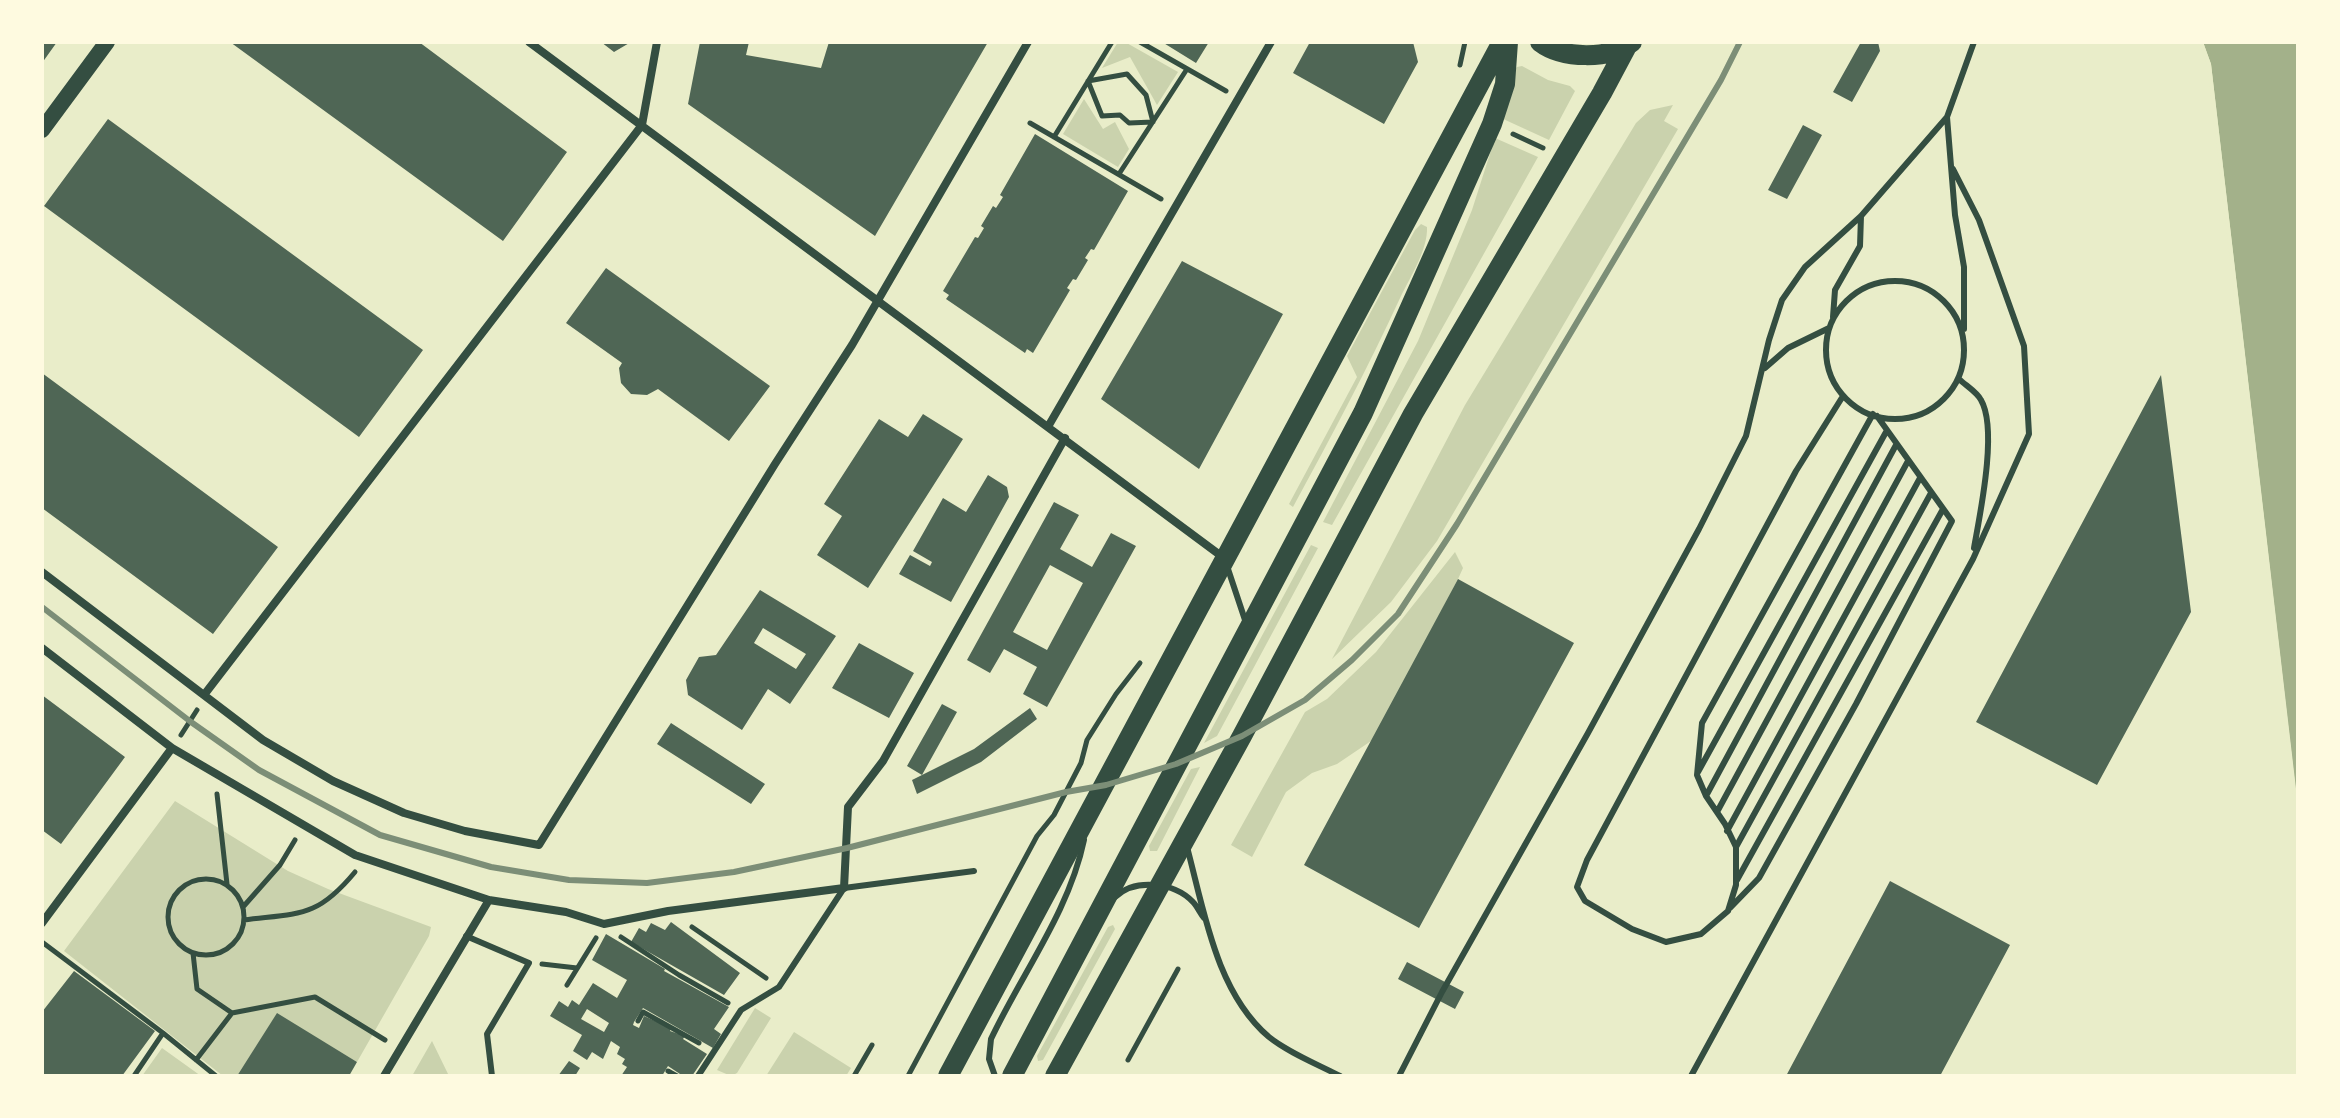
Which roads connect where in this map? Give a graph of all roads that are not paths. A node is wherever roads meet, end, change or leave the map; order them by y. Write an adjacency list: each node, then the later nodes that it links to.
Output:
1 (107, 42): 12 (main road)
2 (529, 42): 11 (street)
3 (657, 42): 11 (street)
4 (1028, 42): 15 (street)
5 (1271, 42): 22 (street)
6 (1505, 42): 30 (main road); 33 (main road)
7 (1540, 42): 9 (main road)
8 (1974, 42): 10 (lane)
9 (1630, 44): 42 (main road)
10 (1947, 117): 13 (lane); 14 (lane)
11 (642, 125): 15 (street); 35 (street)
12 (42, 130)
13 (1953, 169): 17 (lane); 31 (lane)
14 (1861, 216): 16 (lane); 18 (lane)
15 (878, 299): 22 (street); 35 (street)
16 (1831, 324): 17 (lane); 18 (lane); 20 (lane)
17 (1964, 336): 19 (lane)
18 (1764, 370): 62 (lane)
19 (1959, 379): 21 (lane); 31 (lane)
20 (1843, 396): 21 (lane); 49 (lane)
21 (1875, 415): 23 (lane); 37 (lane)
22 (1049, 425): 24 (street)
23 (1886, 432): 25 (lane); 37 (lane)
24 (1065, 438): 30 (street); 47 (street)
25 (1896, 445): 26 (lane); 38 (lane)
26 (1908, 461): 27 (lane); 39 (lane)
27 (1920, 478): 28 (lane); 41 (lane)
28 (1931, 493): 29 (lane); 43 (lane)
29 (1943, 509): 45 (lane); 49 (lane)
30 (1224, 558): 33 (lane); 40 (main road)
31 (1973, 559): 63 (lane)
32 (42, 572): 35 (street)
33 (1248, 629): 50 (main road)
34 (42, 648): 36 (street)
35 (204, 695)
36 (172, 748): 48 (street); 52 (street)
37 (1697, 774): 38 (lane)
38 (1706, 796): 39 (lane)
39 (1717, 812): 41 (lane)
40 (1088, 817): 57 (main road); 58 (lane)
41 (1727, 831): 43 (lane)
42 (1185, 839): 46 (main road); 51 (lane)
43 (1736, 847): 45 (lane)
44 (974, 871): 47 (lane)
45 (1736, 881): 49 (lane)
46 (1160, 886): 50 (lane); 51 (lane); 60 (main road)
47 (844, 888): 48 (street); 56 (lane)
48 (489, 900): 53 (street)
49 (1728, 911)
50 (1098, 913): 59 (main road)
51 (1206, 921): 61 (lane)
52 (42, 923)
53 (466, 936): 54 (street); 55 (lane)
54 (384, 1076)
55 (492, 1076)
56 (698, 1076)
57 (948, 1076)
58 (995, 1076)
59 (1012, 1076)
60 (1055, 1076)
61 (1340, 1076)
62 (1399, 1076)
63 (1691, 1076)

